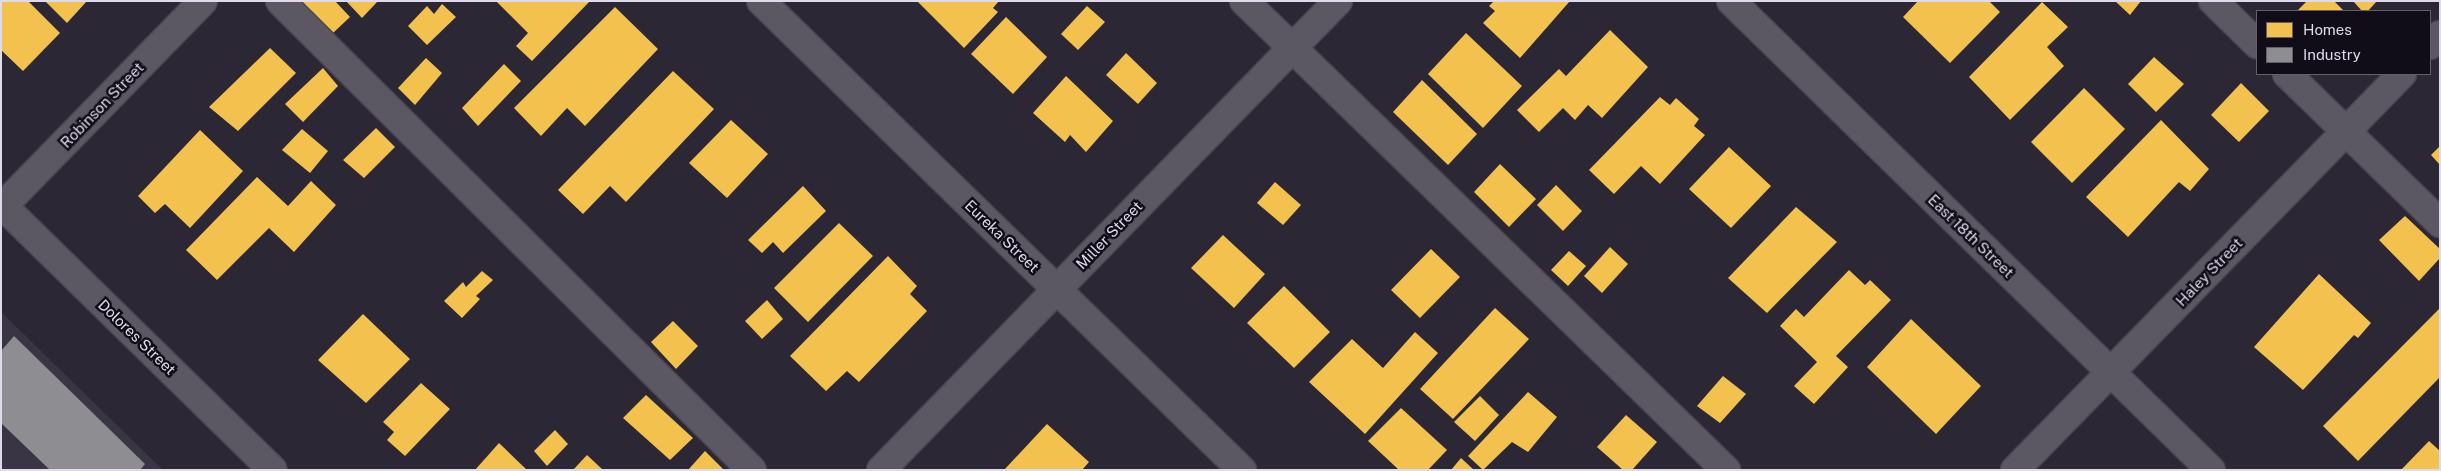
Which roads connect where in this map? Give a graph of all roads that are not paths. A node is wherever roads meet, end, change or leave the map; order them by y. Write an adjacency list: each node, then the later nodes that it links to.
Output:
1 (203, 1): 15 (street, Robinson Street)
2 (280, 1): 20 (street)
3 (761, 1): 17 (street, Eureka Street)
4 (1244, 1): 11 (street)
5 (1338, 1): 11 (street, Miller Street)
6 (1731, 1): 18 (street, East 18th Street)
7 (2213, 1): 9 (street)
8 (2440, 35): 10 (street)
9 (2256, 43)
10 (2431, 44)
11 (1292, 48): 17 (street, Miller Street); 23 (street)
12 (2288, 75): 14 (street)
13 (2401, 75): 14 (street, Haley Street)
14 (2346, 132): 16 (street); 18 (street, Haley Street)
15 (2, 206): 19 (street, Dolores Street)
16 (2440, 223)
17 (1056, 289): 21 (street, Miller Street); 22 (street, Eureka Street)
18 (2111, 372): 24 (street, Haley Street); 25 (street, East 18th Street)
19 (273, 470)
20 (752, 470)
21 (881, 470)
22 (1242, 470)
23 (1726, 470)
24 (2015, 470)
25 (2211, 470)

